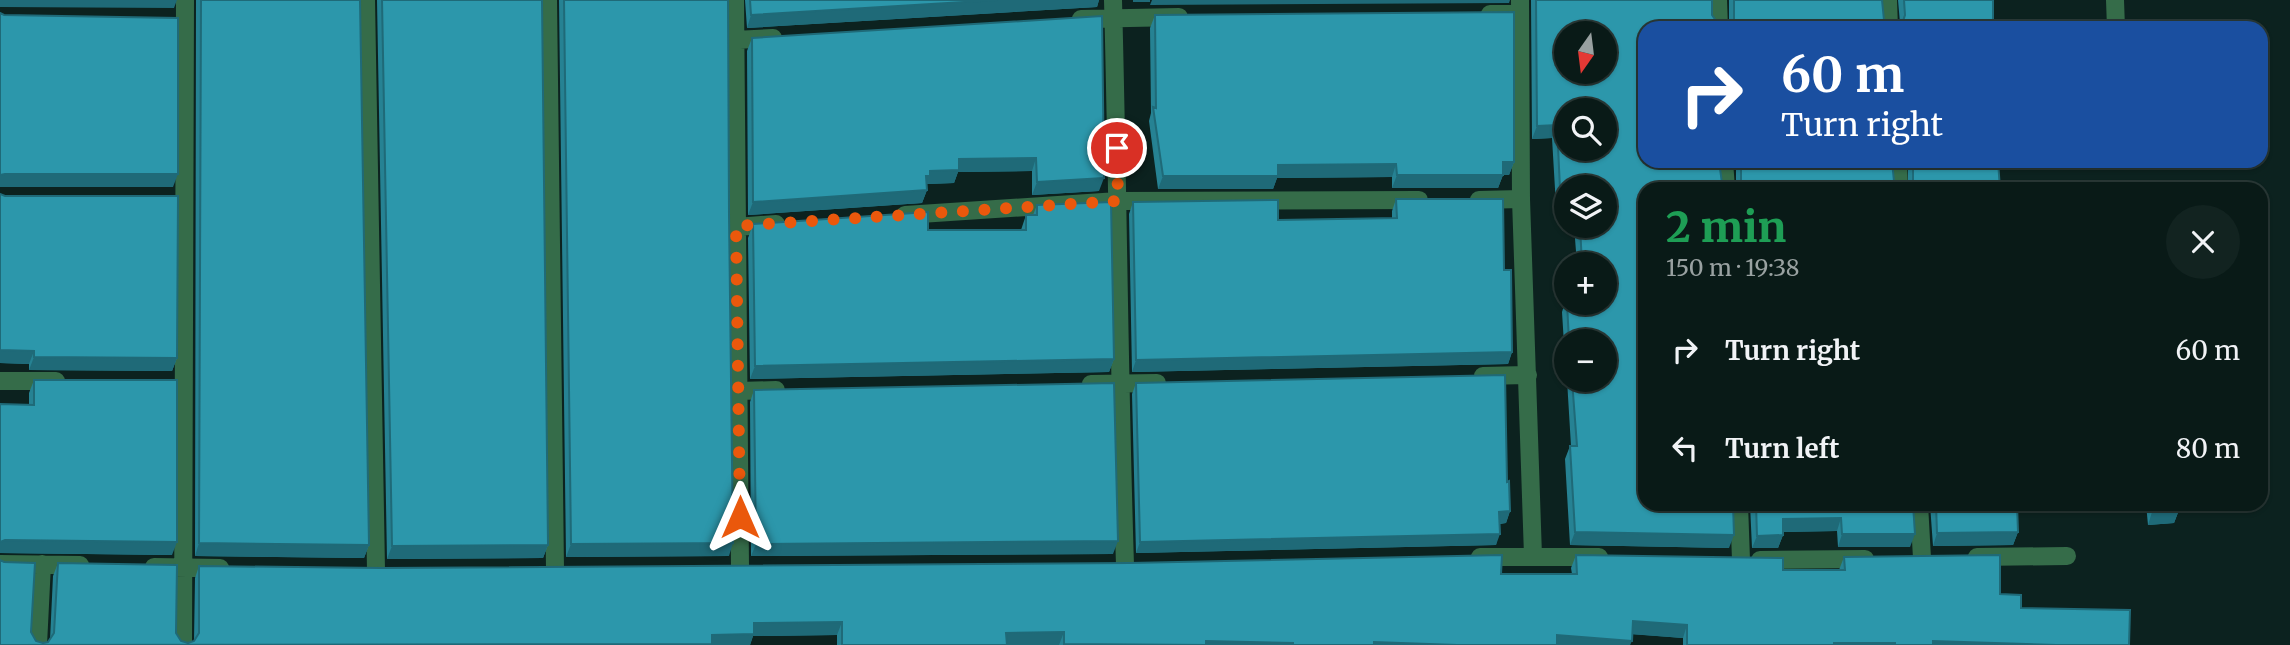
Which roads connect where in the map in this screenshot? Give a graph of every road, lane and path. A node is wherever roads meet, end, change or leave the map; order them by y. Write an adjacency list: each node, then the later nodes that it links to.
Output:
1 (185, 0): 48 (street)
2 (366, 0): 52 (street)
3 (548, 0): 51 (street)
4 (734, 0): 17 (street)
5 (1718, 0): 13 (street)
6 (1888, 0): 14 (street)
7 (2115, 0): 15 (street)
8 (1520, 7): 10 (street); 20 (street)
9 (1114, 9): 11 (street); 12 (street); 21 (street)
10 (1466, 14)
11 (1195, 16)
12 (1060, 20)
13 (1719, 21)
14 (1889, 21)
15 (2116, 21)
16 (789, 37): 17 (street)
17 (735, 40): 24 (street)
18 (1438, 200): 21 (street)
19 (1465, 200): 20 (street)
20 (1521, 200): 25 (street)
21 (1118, 201): 22 (street); 31 (street)
22 (886, 216)
23 (790, 223): 24 (street)
24 (736, 226): 33 (street)
25 (1528, 375): 26 (street); 36 (street)
26 (1460, 377)
27 (0, 381): 28 (street)
28 (79, 382)
29 (1174, 383): 31 (street)
30 (1078, 384): 31 (street)
31 (1119, 384): 46 (street)
32 (794, 390): 33 (street)
33 (740, 391): 49 (street)
34 (1738, 511): 42 (street)
35 (1919, 511): 40 (street)
36 (1533, 556): 38 (street); 39 (street)
37 (2067, 556): 41 (street)
38 (1465, 557)
39 (1616, 557)
40 (1922, 558)
41 (1962, 558)
42 (1880, 559)
43 (0, 564): 44 (street)
44 (42, 564): 45 (street); 53 (street)
45 (94, 565)
46 (1125, 565)
47 (133, 566): 48 (street)
48 (185, 567): 50 (street); 54 (street)
49 (740, 567)
50 (239, 568)
51 (555, 569)
52 (376, 570)
53 (38, 645)
54 (183, 645)

